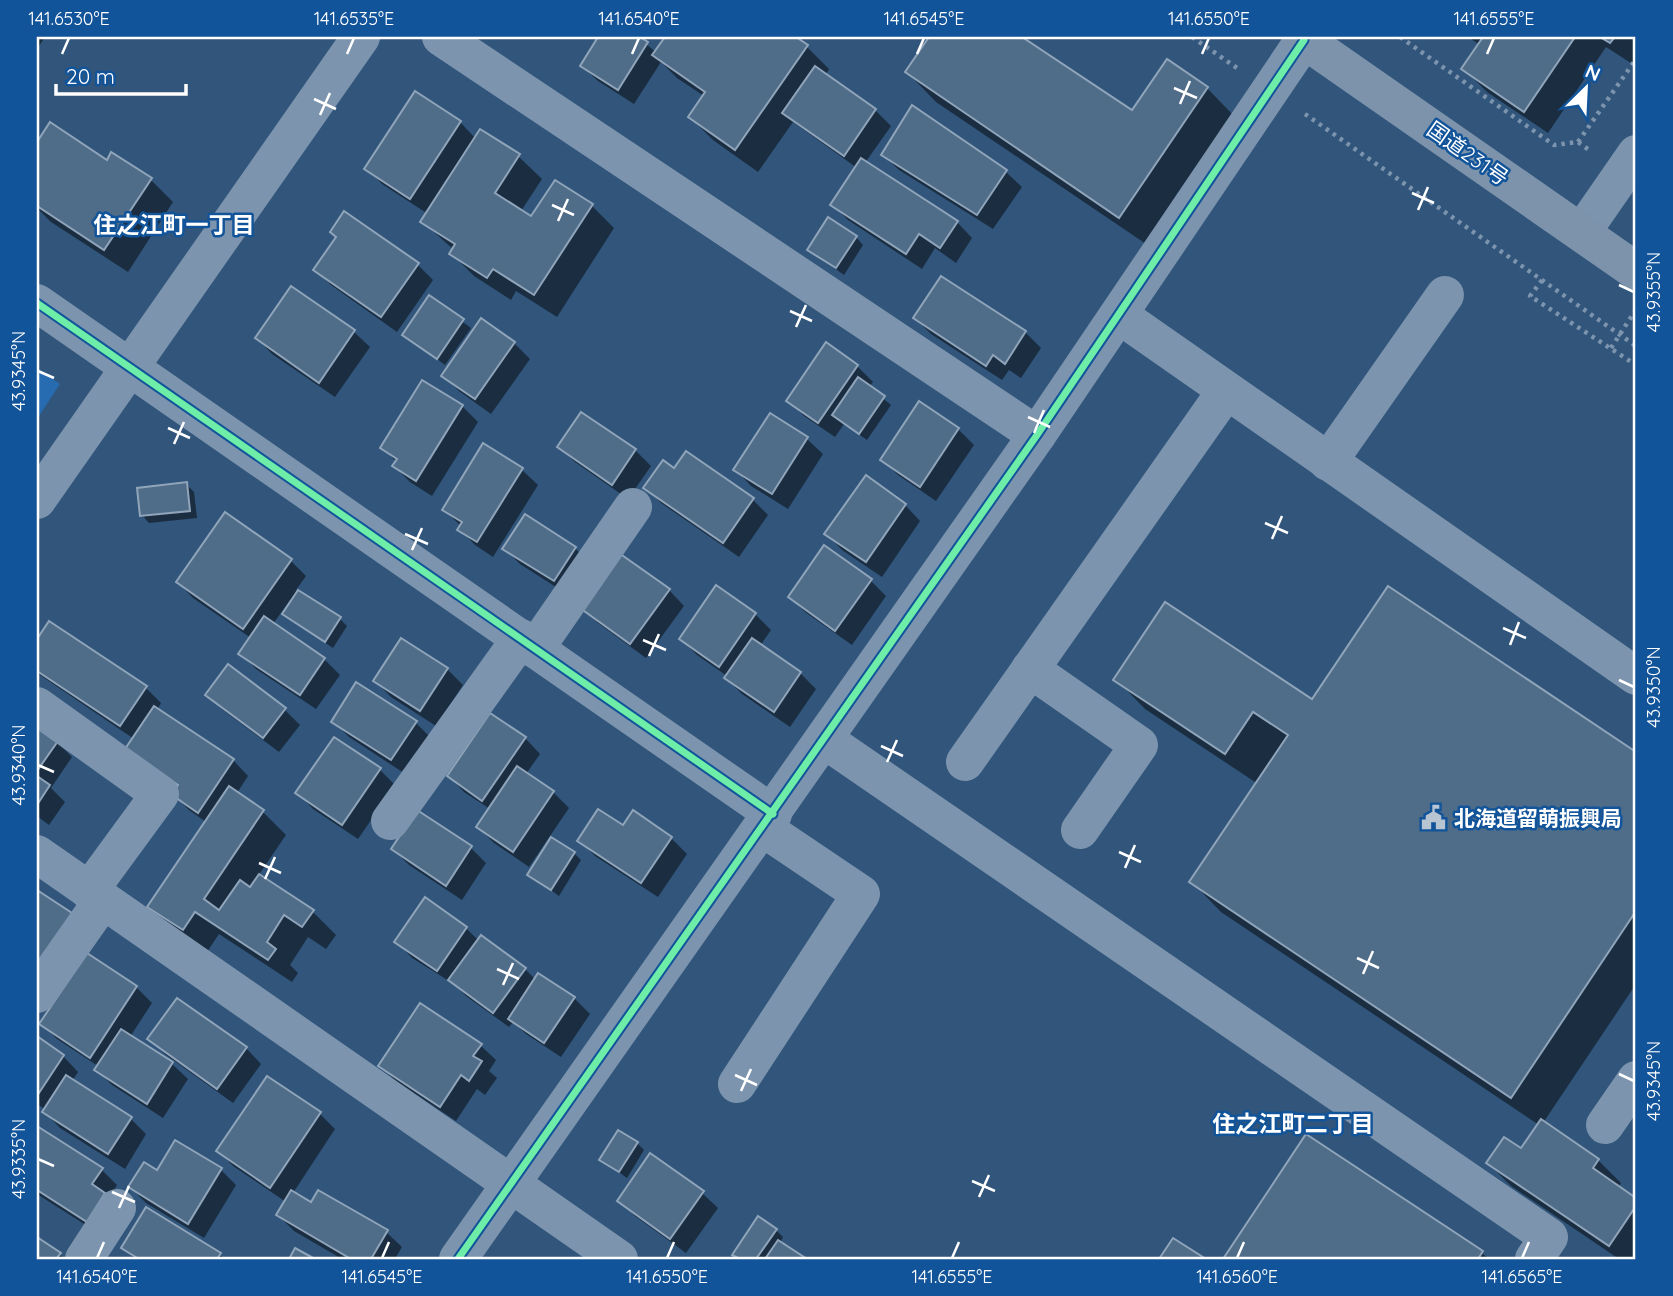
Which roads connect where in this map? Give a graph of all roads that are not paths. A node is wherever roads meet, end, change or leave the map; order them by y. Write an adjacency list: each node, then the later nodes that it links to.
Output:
1 (361, 37): 10 (street)
2 (441, 37): 12 (street)
3 (1302, 38): 5 (highway, 国道231号); 9 (street)
4 (1630, 163): 5 (street)
5 (1582, 232): 6 (highway, 国道231号)
6 (1636, 271)
7 (1445, 295): 13 (street)
8 (37, 303): 10 (street)
9 (1119, 315): 11 (street); 12 (street)
10 (130, 367): 14 (street); 16 (street)
11 (1226, 391): 13 (street); 17 (street)
12 (1037, 435): 20 (street)
13 (1328, 462): 18 (street)
14 (37, 500)
15 (633, 507): 16 (street)
16 (528, 643): 22 (street); 23 (street)
17 (1030, 669): 21 (street); 24 (street)
18 (1636, 676)
19 (37, 706): 26 (street)
20 (825, 740): 23 (street); 36 (street)
21 (965, 762)
22 (390, 821)
23 (768, 821): 29 (street); 31 (street)
24 (1080, 830)
25 (37, 854): 26 (street)
26 (96, 895): 27 (street); 31 (street)
27 (37, 994)
28 (1636, 1080): 30 (street)
29 (737, 1084)
30 (1605, 1125)
31 (510, 1183): 34 (street); 35 (street)
32 (117, 1208): 33 (street)
33 (84, 1259)
34 (458, 1259)
35 (618, 1259)
36 (1534, 1259)

